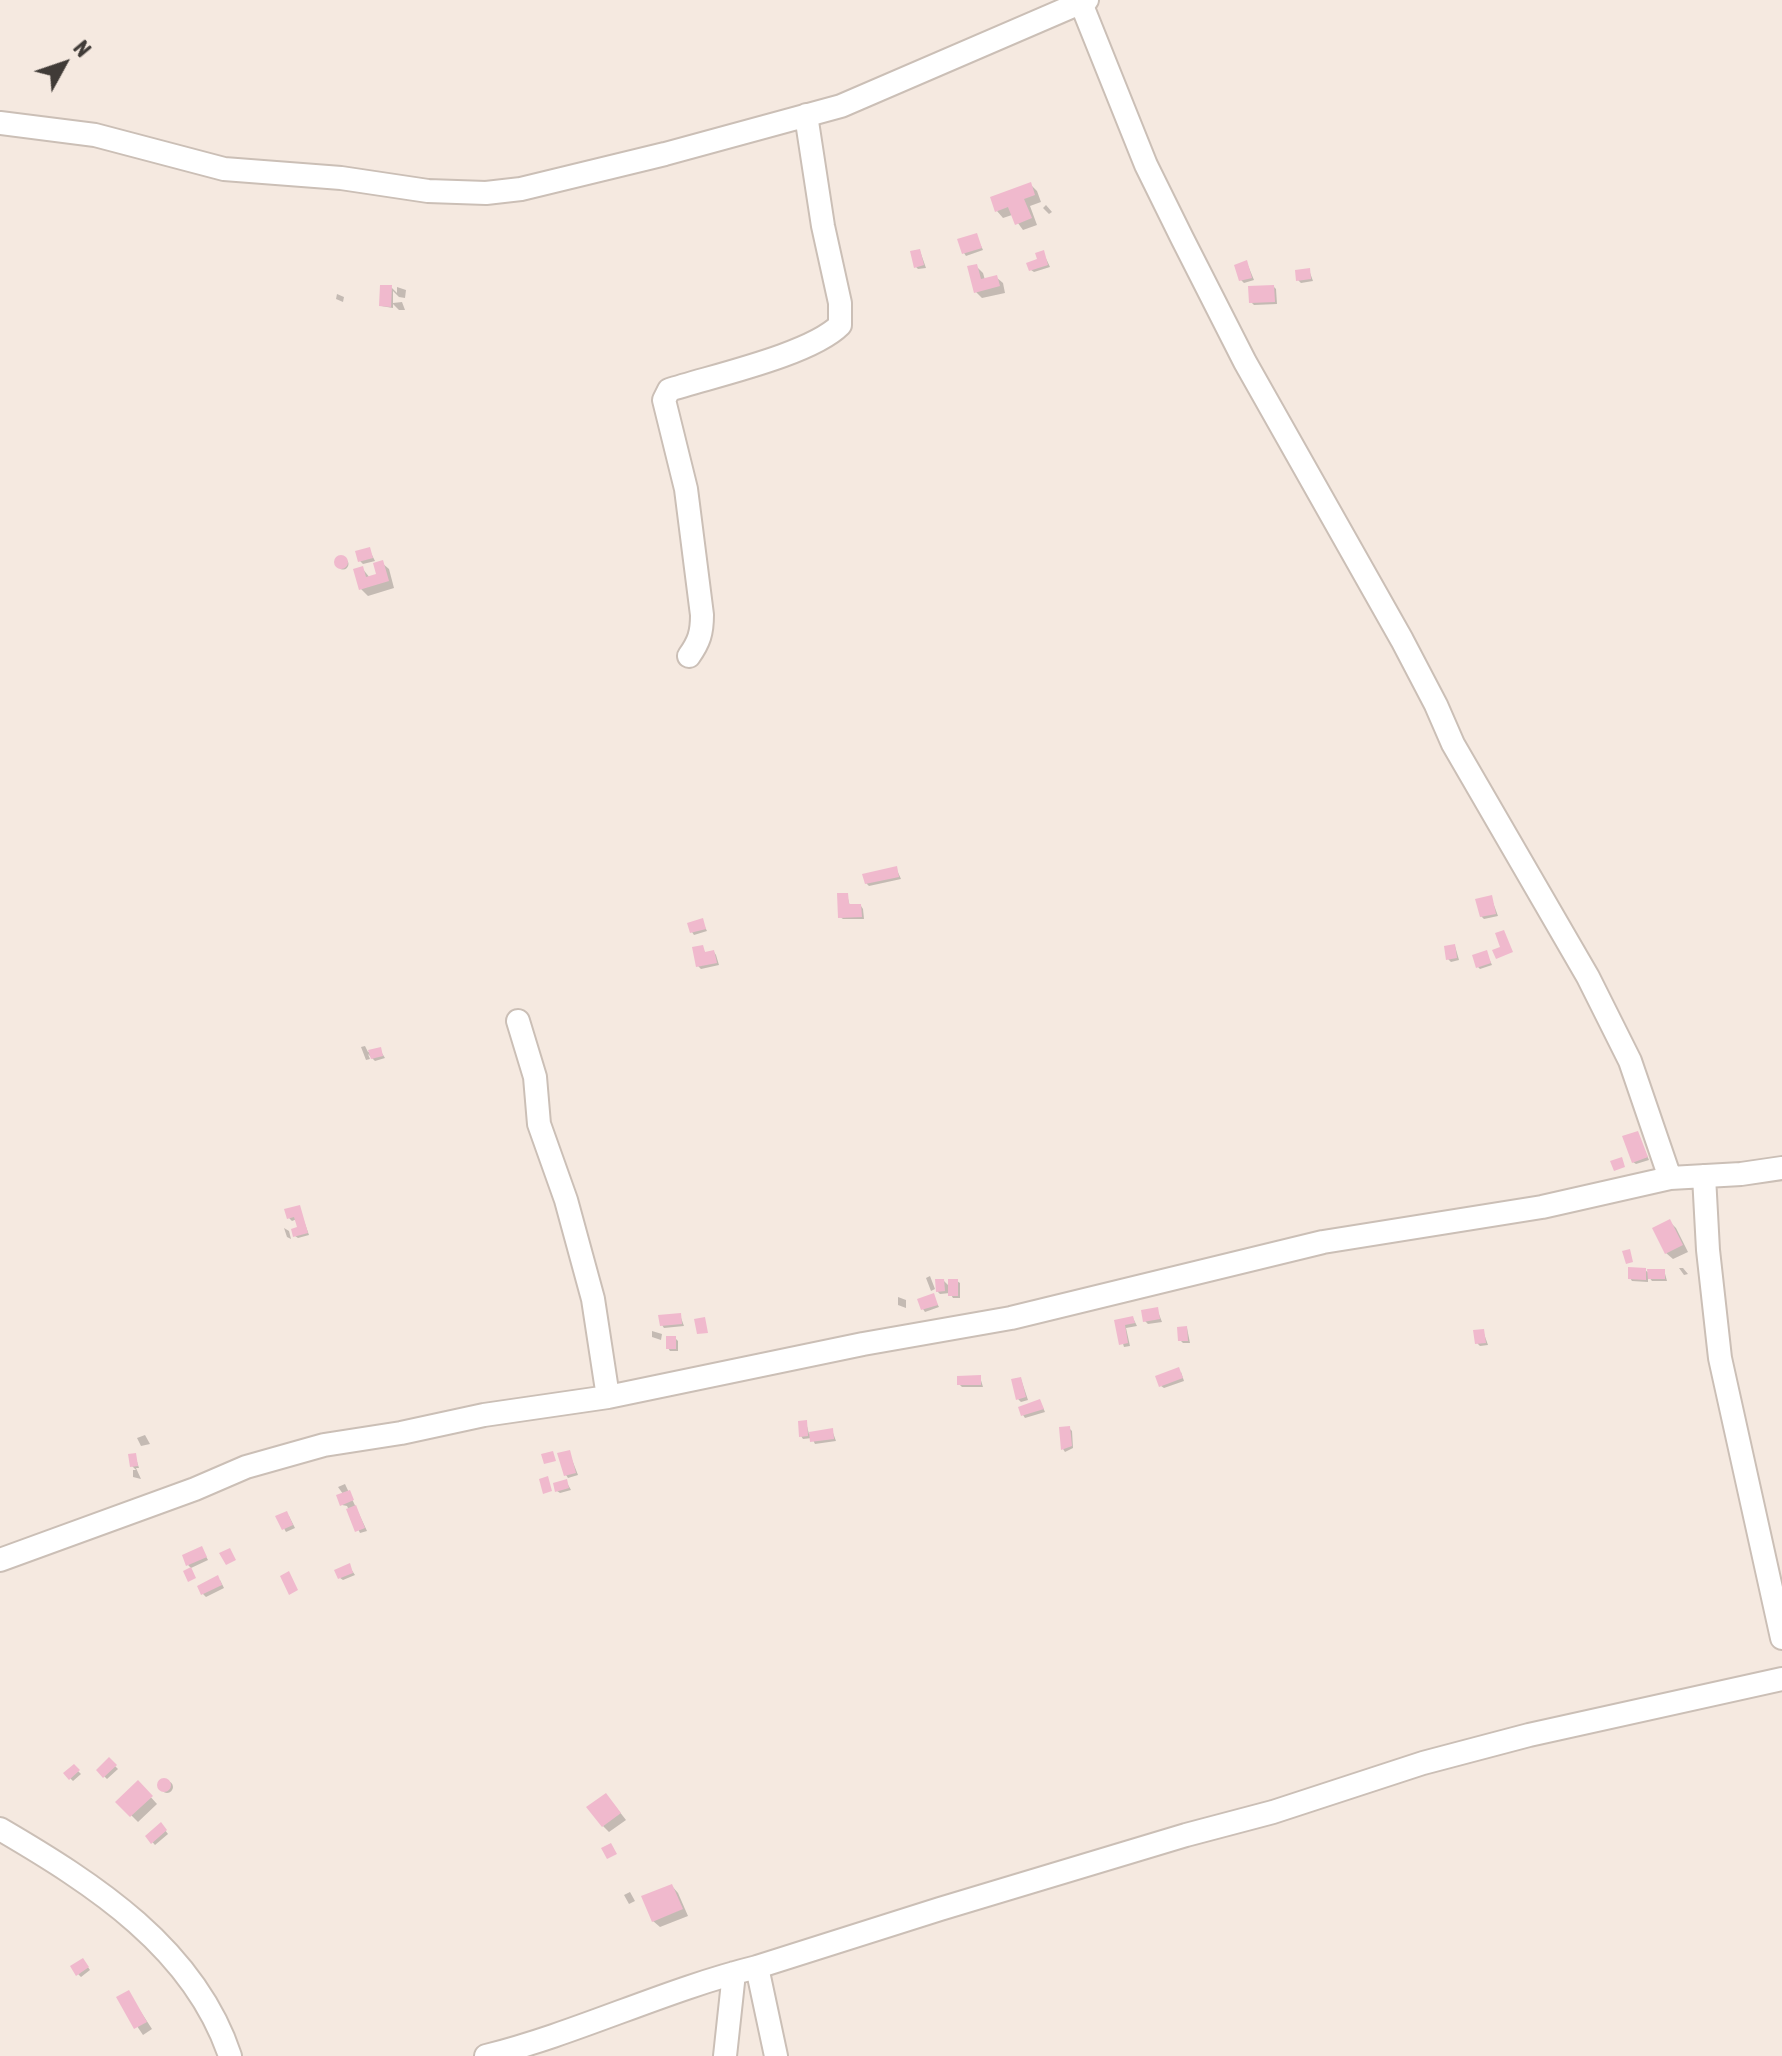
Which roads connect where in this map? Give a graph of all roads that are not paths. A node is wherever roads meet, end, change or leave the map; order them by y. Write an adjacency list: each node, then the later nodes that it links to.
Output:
1 (1084, 1): 2 (street); 8 (street)
2 (806, 115): 3 (street); 4 (street)
3 (0, 123)
4 (689, 656)
5 (518, 1021): 9 (street)
6 (1782, 1168): 7 (street)
7 (1704, 1176): 8 (street); 11 (street)
8 (1670, 1178): 9 (street)
9 (608, 1397): 10 (street)
10 (0, 1560)
11 (1782, 1638)
12 (1782, 1679): 14 (street)
13 (0, 1829): 17 (street)
14 (757, 1967): 15 (street); 20 (street)
15 (734, 1973): 16 (street); 19 (street)
16 (517, 2052): 18 (street)
17 (230, 2056)
18 (486, 2056)
19 (725, 2056)
20 (776, 2056)

